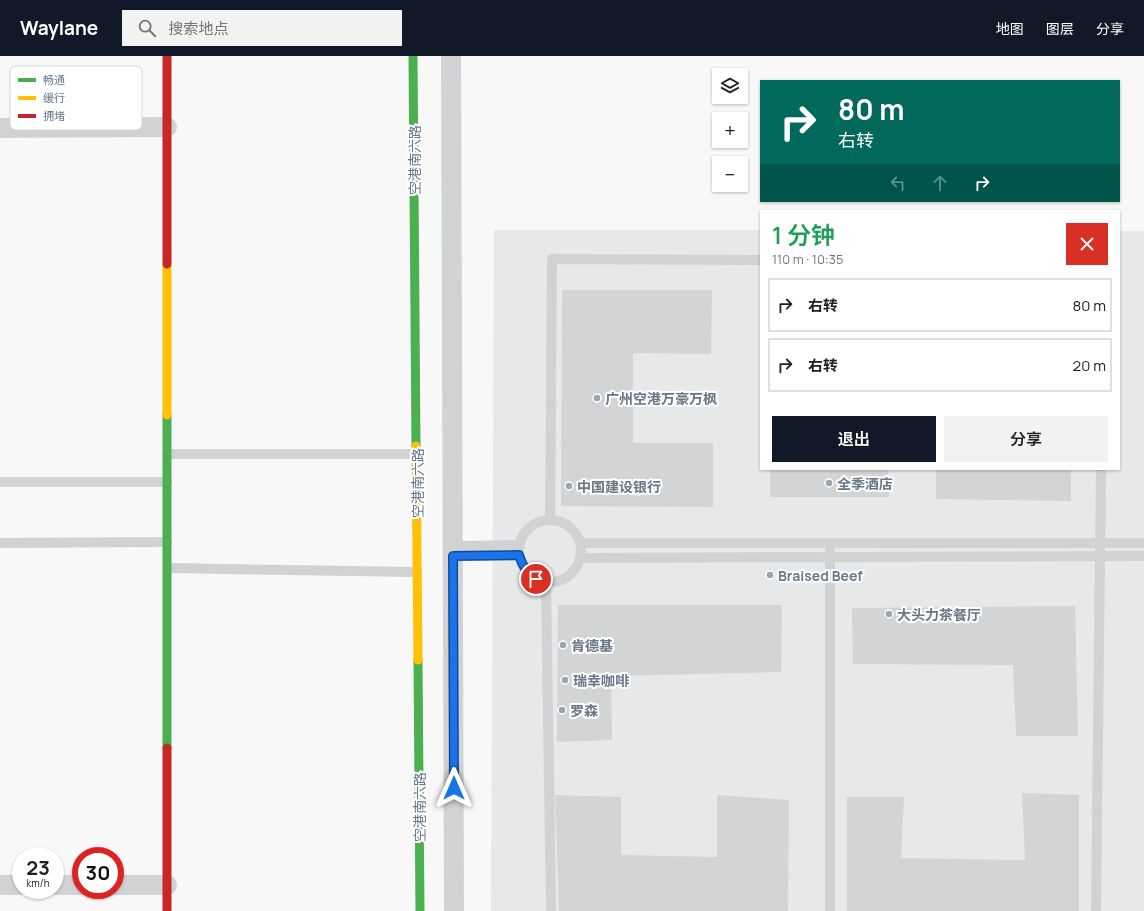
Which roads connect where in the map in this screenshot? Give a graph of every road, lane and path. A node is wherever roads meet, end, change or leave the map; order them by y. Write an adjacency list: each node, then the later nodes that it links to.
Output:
1 (167, 56): 5 (street)
2 (413, 56): 10 (street, 空港南六路)
3 (451, 56): 22 (street)
4 (142, 127): 5 (street)
5 (167, 127): 9 (street)
6 (0, 128): 7 (street)
7 (10, 128)
8 (760, 260): 14 (lane)
9 (167, 454): 10 (lane); 13 (street)
10 (416, 454): 28 (street, 空港南六路)
11 (1101, 470): 19 (lane)
12 (0, 482): 13 (lane)
13 (167, 482): 15 (street)
14 (550, 520): 17 (lane); 21 (lane)
15 (167, 542): 16 (lane); 27 (street)
16 (0, 543)
17 (581, 543): 18 (lane); 26 (lane)
18 (830, 543): 19 (lane); 25 (lane)
19 (1100, 543): 20 (lane); 23 (lane)
20 (1144, 543)
21 (520, 550): 22 (lane); 29 (lane)
22 (453, 551): 36 (street)
23 (1100, 556): 24 (lane); 25 (lane); 39 (lane)
24 (1144, 556)
25 (830, 557): 26 (lane); 38 (lane)
26 (580, 558): 29 (lane)
27 (167, 568): 28 (lane); 33 (street)
28 (417, 572): 35 (street, 空港南六路)
29 (546, 582): 37 (lane)
30 (0, 884): 31 (street)
31 (12, 885)
32 (124, 885): 33 (street)
33 (167, 885): 34 (street)
34 (167, 911)
35 (420, 911)
36 (454, 911)
37 (551, 911)
38 (830, 911)
39 (1096, 911)

